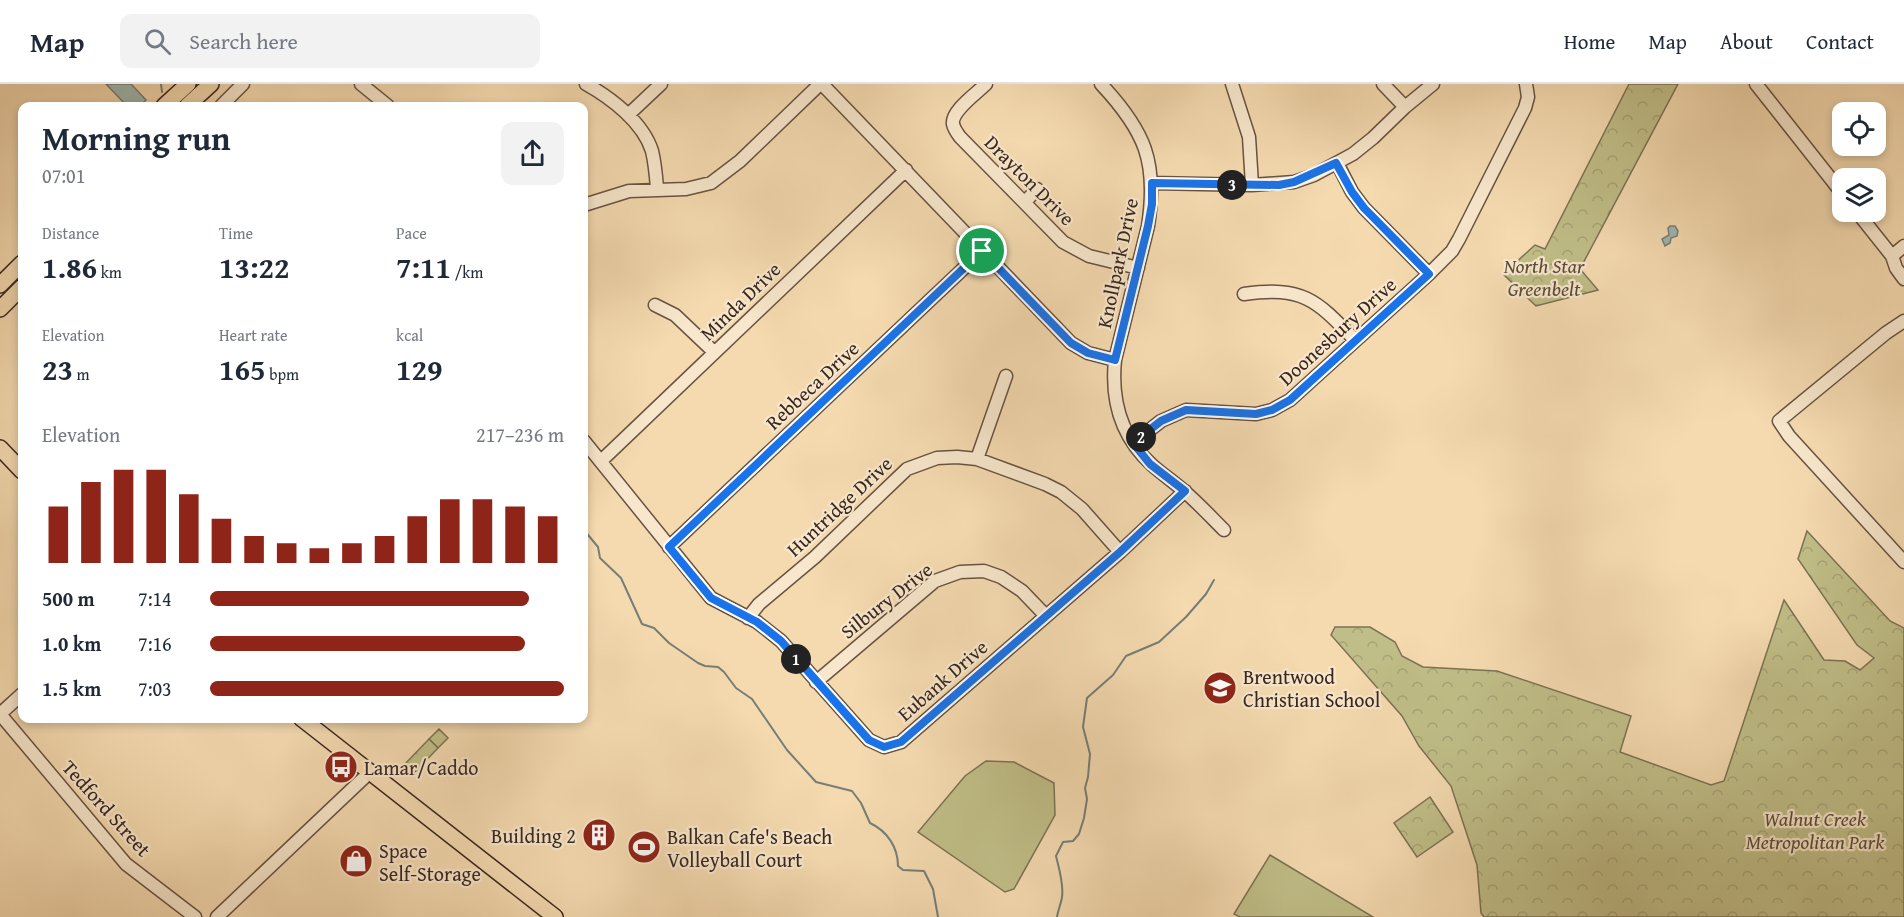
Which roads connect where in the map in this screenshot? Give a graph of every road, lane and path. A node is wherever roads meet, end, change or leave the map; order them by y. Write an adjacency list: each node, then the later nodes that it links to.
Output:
1 (188, 84): 15 (main road)
2 (211, 84): 16 (main road)
3 (243, 84): 17 (street)
4 (361, 84): 18 (street)
5 (586, 84): 20 (street)
6 (661, 84): 20 (street)
7 (821, 84): 22 (street); 26 (street)
8 (986, 84): 28 (street, Drayton Drive)
9 (1101, 84): 24 (street, Knollpark Drive)
10 (1232, 84): 25 (street)
11 (1383, 84): 19 (street)
12 (1433, 84): 19 (street)
13 (1526, 84): 37 (street, Doonesbury Drive)
14 (1756, 84): 23 (street)
15 (168, 102)
16 (191, 102)
17 (224, 102)
18 (383, 102)
19 (1405, 107): 21 (street)
20 (628, 115): 26 (street)
21 (1336, 163): 25 (street); 37 (street)
22 (906, 170): 32 (street); 46 (street, Minda Drive)
23 (1832, 180)
24 (1152, 183): 25 (street); 36 (street, Knollpark Drive)
25 (1252, 185)
26 (657, 188): 29 (street)
27 (1037, 189): 28 (street)
28 (1025, 202): 36 (street, Drayton Drive)
29 (588, 204)
30 (1865, 222): 33 (street)
31 (1904, 246): 33 (street)
32 (982, 251): 47 (street); 57 (street, Rebbeca Drive)
33 (1892, 256): 34 (street); 38 (street)
34 (1904, 262)
35 (18, 267): 39 (main road)
36 (1138, 268): 47 (street, Knollpark Drive)
37 (1429, 274): 45 (street, Doonesbury Drive)
38 (1904, 279)
39 (0, 285)
40 (18, 291): 43 (main road)
41 (1244, 294): 45 (street)
42 (656, 304): 46 (street)
43 (0, 309)
44 (1904, 321): 59 (street)
45 (1355, 340): 49 (street, Doonesbury Drive)
46 (714, 352): 53 (street, Minda Drive)
47 (1115, 360): 49 (street, Knollpark Drive)
48 (1006, 376): 52 (street)
49 (1133, 443): 55 (street, Knollpark Drive)
50 (588, 446): 53 (street, Eubank Drive)
51 (0, 448): 54 (main road)
52 (977, 459): 58 (street, Huntridge Drive); 61 (street, Huntridge Drive)
53 (601, 461): 57 (street, Eubank Drive)
54 (18, 467)
55 (1185, 491): 56 (street, Knollpark Drive); 58 (street, Eubank Drive)
56 (1224, 530)
57 (669, 547): 61 (street, Eubank Drive)
58 (1120, 552): 60 (street, Eubank Drive)
59 (1904, 562)
60 (1046, 616): 62 (street, Silbury Drive); 62 (street, Eubank Drive)
61 (748, 618): 62 (street, Eubank Drive)
62 (816, 682)
63 (18, 698): 64 (street)
64 (0, 714): 67 (street, Tedford Street)
65 (307, 723): 66 (main road)
66 (369, 773): 68 (street); 69 (main road)
67 (195, 917)
68 (217, 917)
69 (555, 917)

